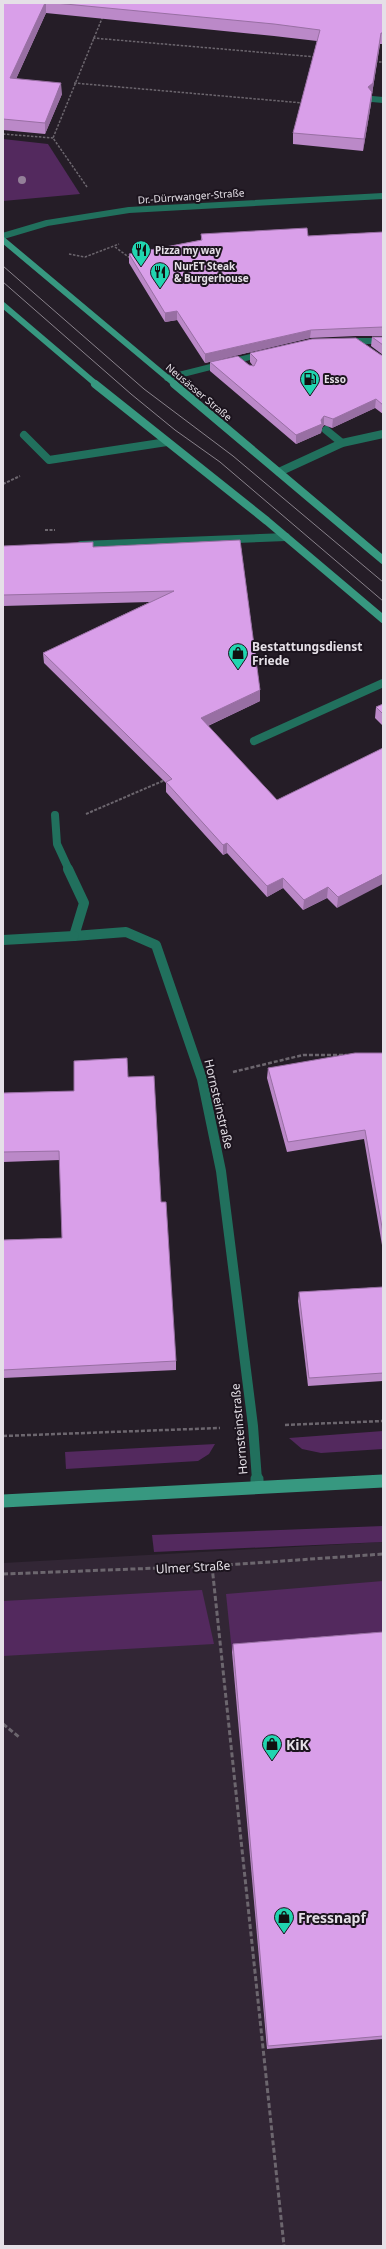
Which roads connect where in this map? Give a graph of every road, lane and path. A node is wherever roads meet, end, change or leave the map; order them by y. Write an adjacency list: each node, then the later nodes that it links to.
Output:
1 (106, 10): 2 (path)
2 (93, 38): 3 (path); 6 (path)
3 (320, 57)
4 (375, 62): 5 (path)
5 (383, 62)
6 (74, 83): 9 (path); 11 (path)
7 (372, 98): 8 (street)
8 (383, 100)
9 (304, 103)
10 (3, 134): 11 (path)
11 (53, 138): 12 (path)
12 (88, 189)
13 (383, 196): 14 (street, Dr.-Dürrwanger-Straße)
14 (3, 236)
15 (3, 240): 26 (main road, Neusässer Straße)
16 (115, 247): 17 (path)
17 (130, 258)
18 (3, 305): 30 (main road)
19 (383, 340): 21 (street)
20 (341, 341): 21 (street)
21 (356, 341): 22 (street)
22 (367, 349)
23 (267, 352): 24 (street)
24 (238, 359): 25 (street); 26 (street)
25 (248, 367)
26 (167, 378): 32 (main road, Neusässer Straße)
27 (326, 430): 31 (street)
28 (383, 434): 31 (street)
29 (24, 435): 30 (street)
30 (167, 442): 33 (main road)
31 (342, 443): 32 (street)
32 (279, 472): 35 (main road, Neusässer Straße)
33 (286, 537): 34 (street); 36 (main road)
34 (74, 546)
35 (383, 560)
36 (383, 619)
37 (383, 683): 38 (street)
38 (254, 741)
39 (166, 779): 41 (path)
40 (55, 815): 41 (street)
41 (56, 827): 42 (street)
42 (74, 936): 43 (street, Hornsteinstraße); 45 (street, Hornsteinstraße)
43 (3, 940)
44 (351, 1055): 45 (path)
45 (202, 1079): 51 (street, Hornsteinstraße)
46 (383, 1421): 47 (path)
47 (279, 1425)
48 (225, 1428): 49 (path)
49 (3, 1436)
50 (383, 1481): 51 (main road)
51 (257, 1487): 52 (main road)
52 (3, 1501)
53 (383, 1554): 54 (path, Ulmer Straße)
54 (212, 1566): 55 (path, Ulmer Straße); 58 (path)
55 (3, 1574)
56 (3, 1724): 57 (path)
57 (18, 1737)
58 (284, 2246)

